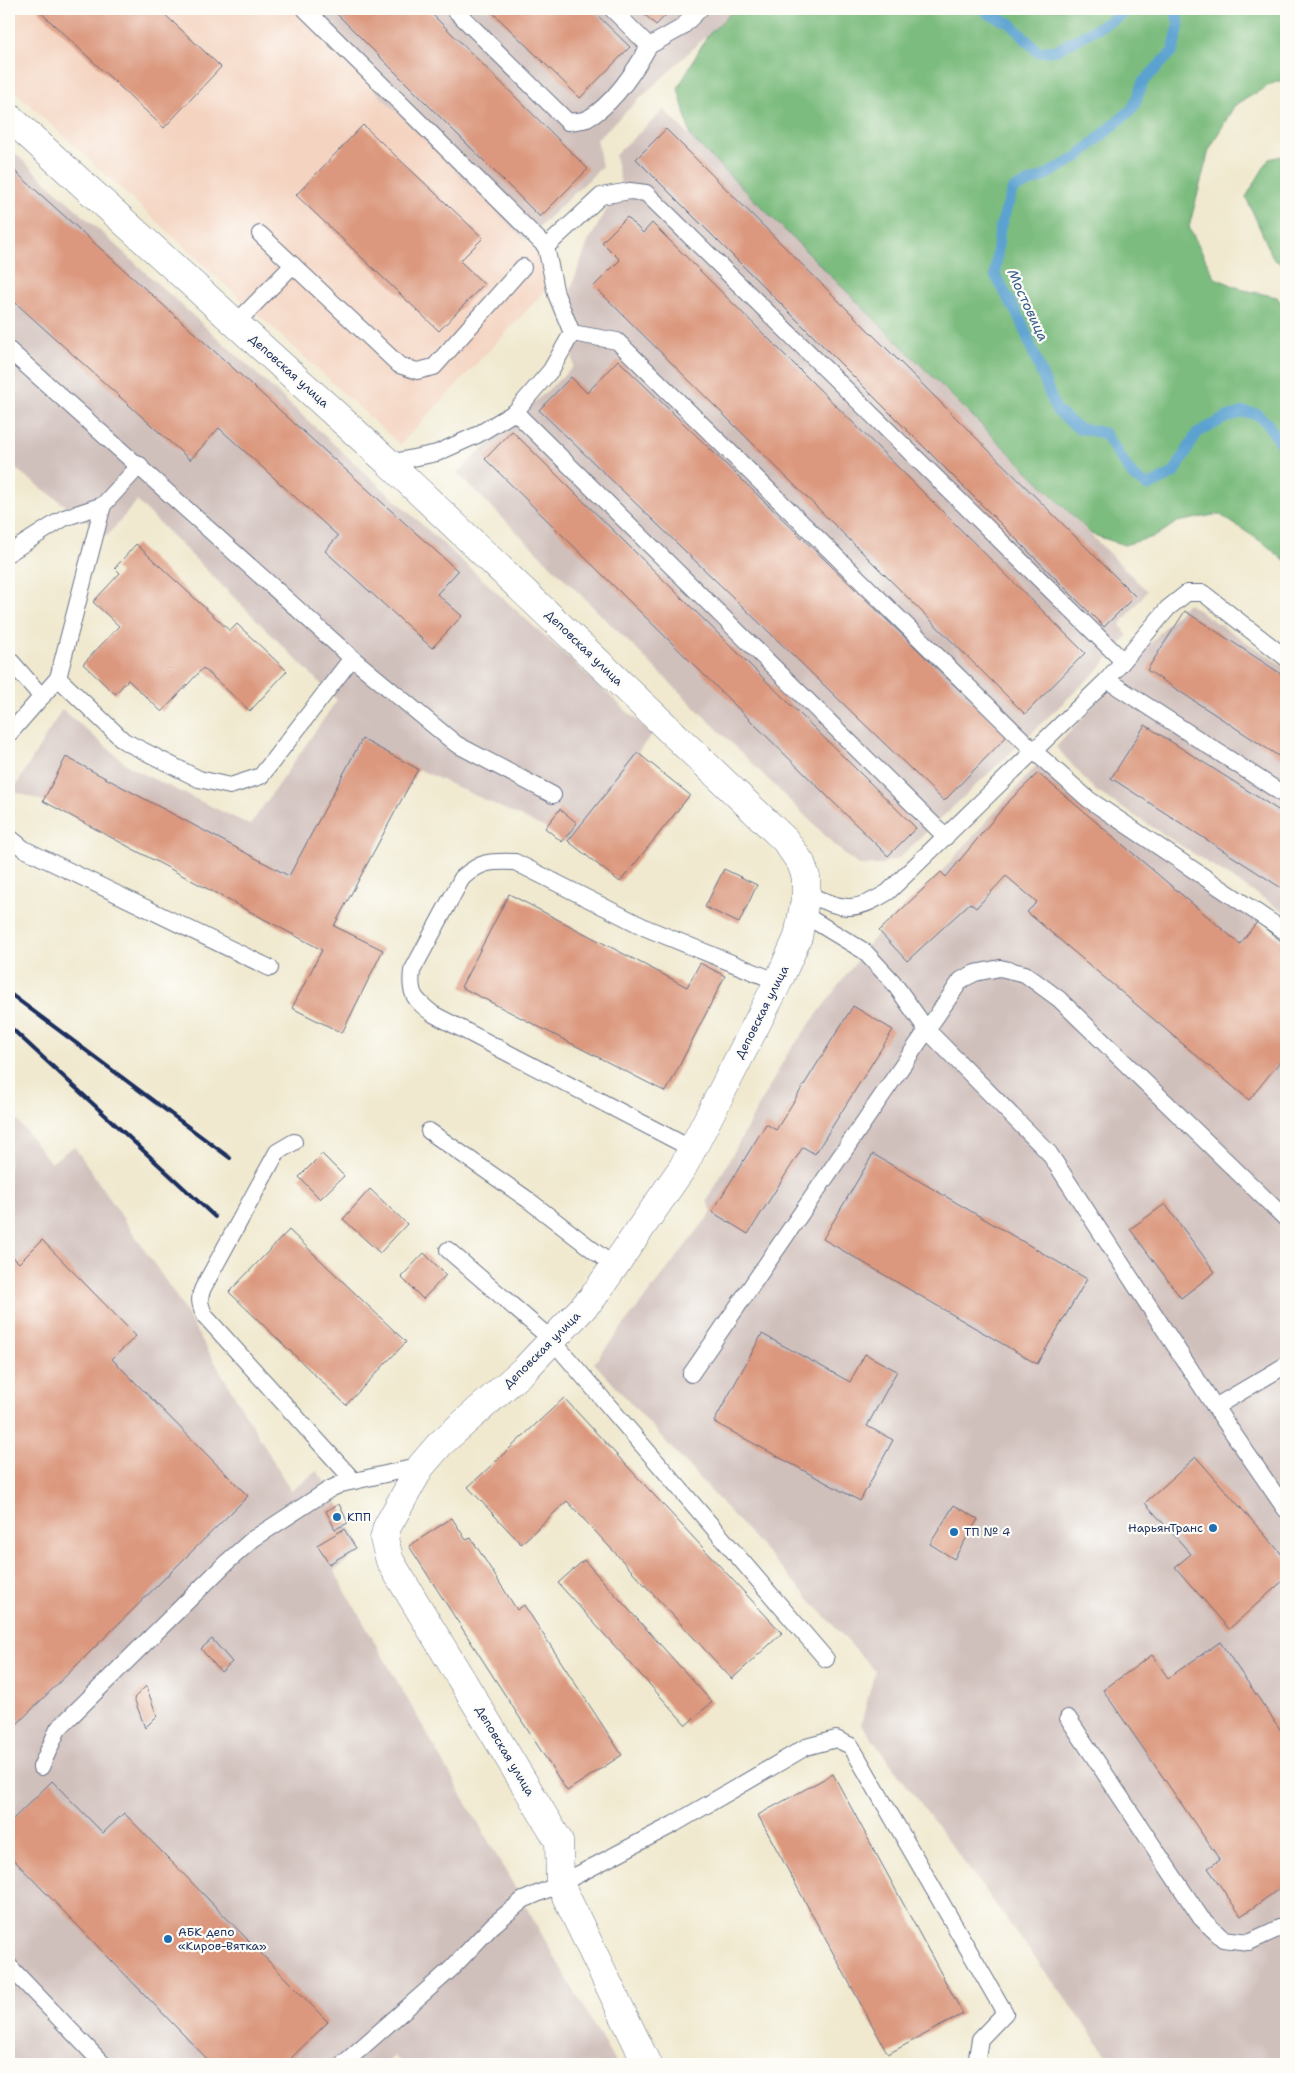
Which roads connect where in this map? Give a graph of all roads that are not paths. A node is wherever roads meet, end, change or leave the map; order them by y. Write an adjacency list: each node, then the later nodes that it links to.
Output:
1 (305, 9): 8 (lane)
2 (454, 9): 5 (lane)
3 (612, 9): 5 (lane)
4 (700, 9): 5 (lane)
5 (649, 46)
6 (9, 117): 11 (street, Деповская улица)
7 (260, 234): 9 (lane)
8 (546, 247): 12 (lane); 22 (lane)
9 (293, 265): 10 (lane); 11 (lane)
10 (523, 267)
11 (236, 323): 15 (street, Деповская улица)
12 (572, 333): 14 (lane); 27 (lane)
13 (9, 350): 16 (lane)
14 (514, 412): 15 (lane); 31 (lane)
15 (389, 463): 32 (street, Деповская улица)
16 (140, 465): 17 (lane); 19 (lane)
17 (103, 505): 18 (lane); 23 (lane)
18 (9, 554)
19 (352, 658): 23 (lane); 28 (lane)
20 (1286, 658): 22 (lane)
21 (9, 659): 25 (lane)
22 (1123, 660): 24 (lane)
23 (58, 678): 25 (lane)
24 (1107, 680): 27 (lane); 29 (lane)
25 (42, 697): 26 (lane)
26 (9, 734)
27 (1034, 752): 31 (lane); 33 (lane)
28 (553, 795)
29 (1286, 796)
30 (9, 837): 34 (lane)
31 (946, 837): 32 (lane)
32 (805, 904): 35 (street, Деповская улица); 36 (lane)
33 (1286, 932)
34 (270, 968)
35 (778, 982): 39 (street, Деповская улица); 39 (lane)
36 (927, 1030): 40 (lane); 45 (lane); 46 (lane)
37 (429, 1131): 42 (lane)
38 (294, 1142): 48 (lane)
39 (692, 1149): 42 (street, Деповская улица)
40 (1286, 1219)
41 (448, 1250): 43 (lane)
42 (615, 1267): 43 (street, Деповская улица)
43 (552, 1340): 47 (street, Деповская улица); 50 (lane)
44 (1286, 1364): 46 (lane)
45 (691, 1374)
46 (1215, 1407): 49 (lane)
47 (421, 1466): 48 (lane); 53 (street, Деповская улица)
48 (354, 1481): 52 (lane)
49 (1286, 1510)
50 (826, 1659)
51 (1068, 1718): 54 (lane)
52 (41, 1767)
53 (560, 1884): 57 (lane); 58 (street, Деповская улица); 59 (lane)
54 (1286, 1925)
55 (9, 1966): 56 (lane)
56 (103, 2064)
57 (343, 2064)
58 (647, 2064)
59 (976, 2064)

